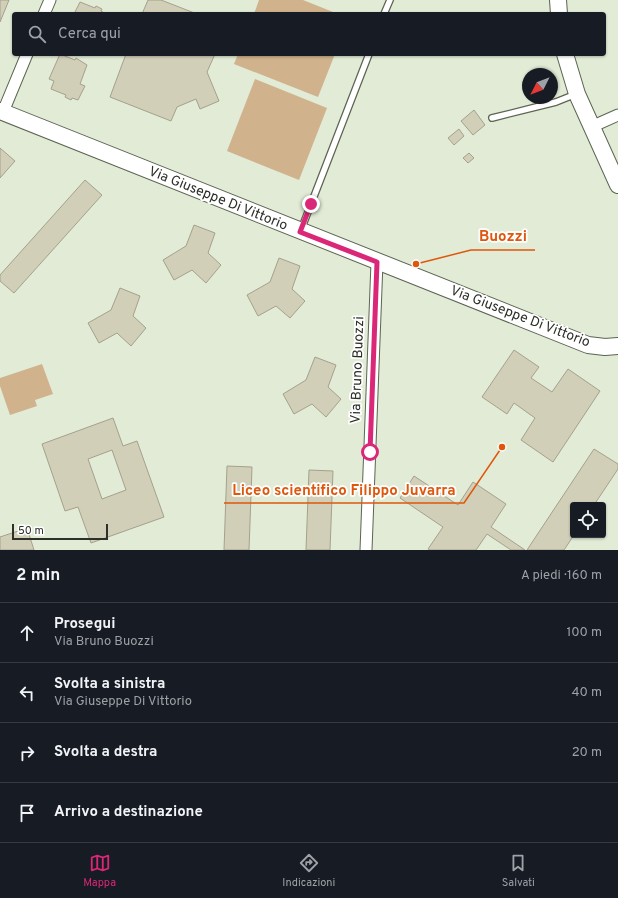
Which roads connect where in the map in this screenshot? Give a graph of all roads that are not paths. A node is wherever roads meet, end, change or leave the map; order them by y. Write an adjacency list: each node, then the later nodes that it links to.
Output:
1 (50, 0): 4 (street)
2 (390, 0): 5 (lane)
3 (558, 0): 6 (street)
4 (45, 12)
5 (385, 12)
6 (559, 12)
7 (26, 56): 11 (street)
8 (368, 56): 16 (lane)
9 (566, 56): 10 (street)
10 (577, 94): 13 (lane); 14 (street)
11 (1, 112): 16 (street, Via Giuseppe Di Vittorio)
12 (618, 115): 14 (street)
13 (492, 118)
14 (591, 127): 15 (street)
15 (618, 186)
16 (300, 232): 17 (street, Via Giuseppe Di Vittorio)
17 (377, 262): 18 (street, Via Giuseppe Di Vittorio); 19 (street, Via Bruno Buozzi)
18 (618, 346)
19 (366, 550)

